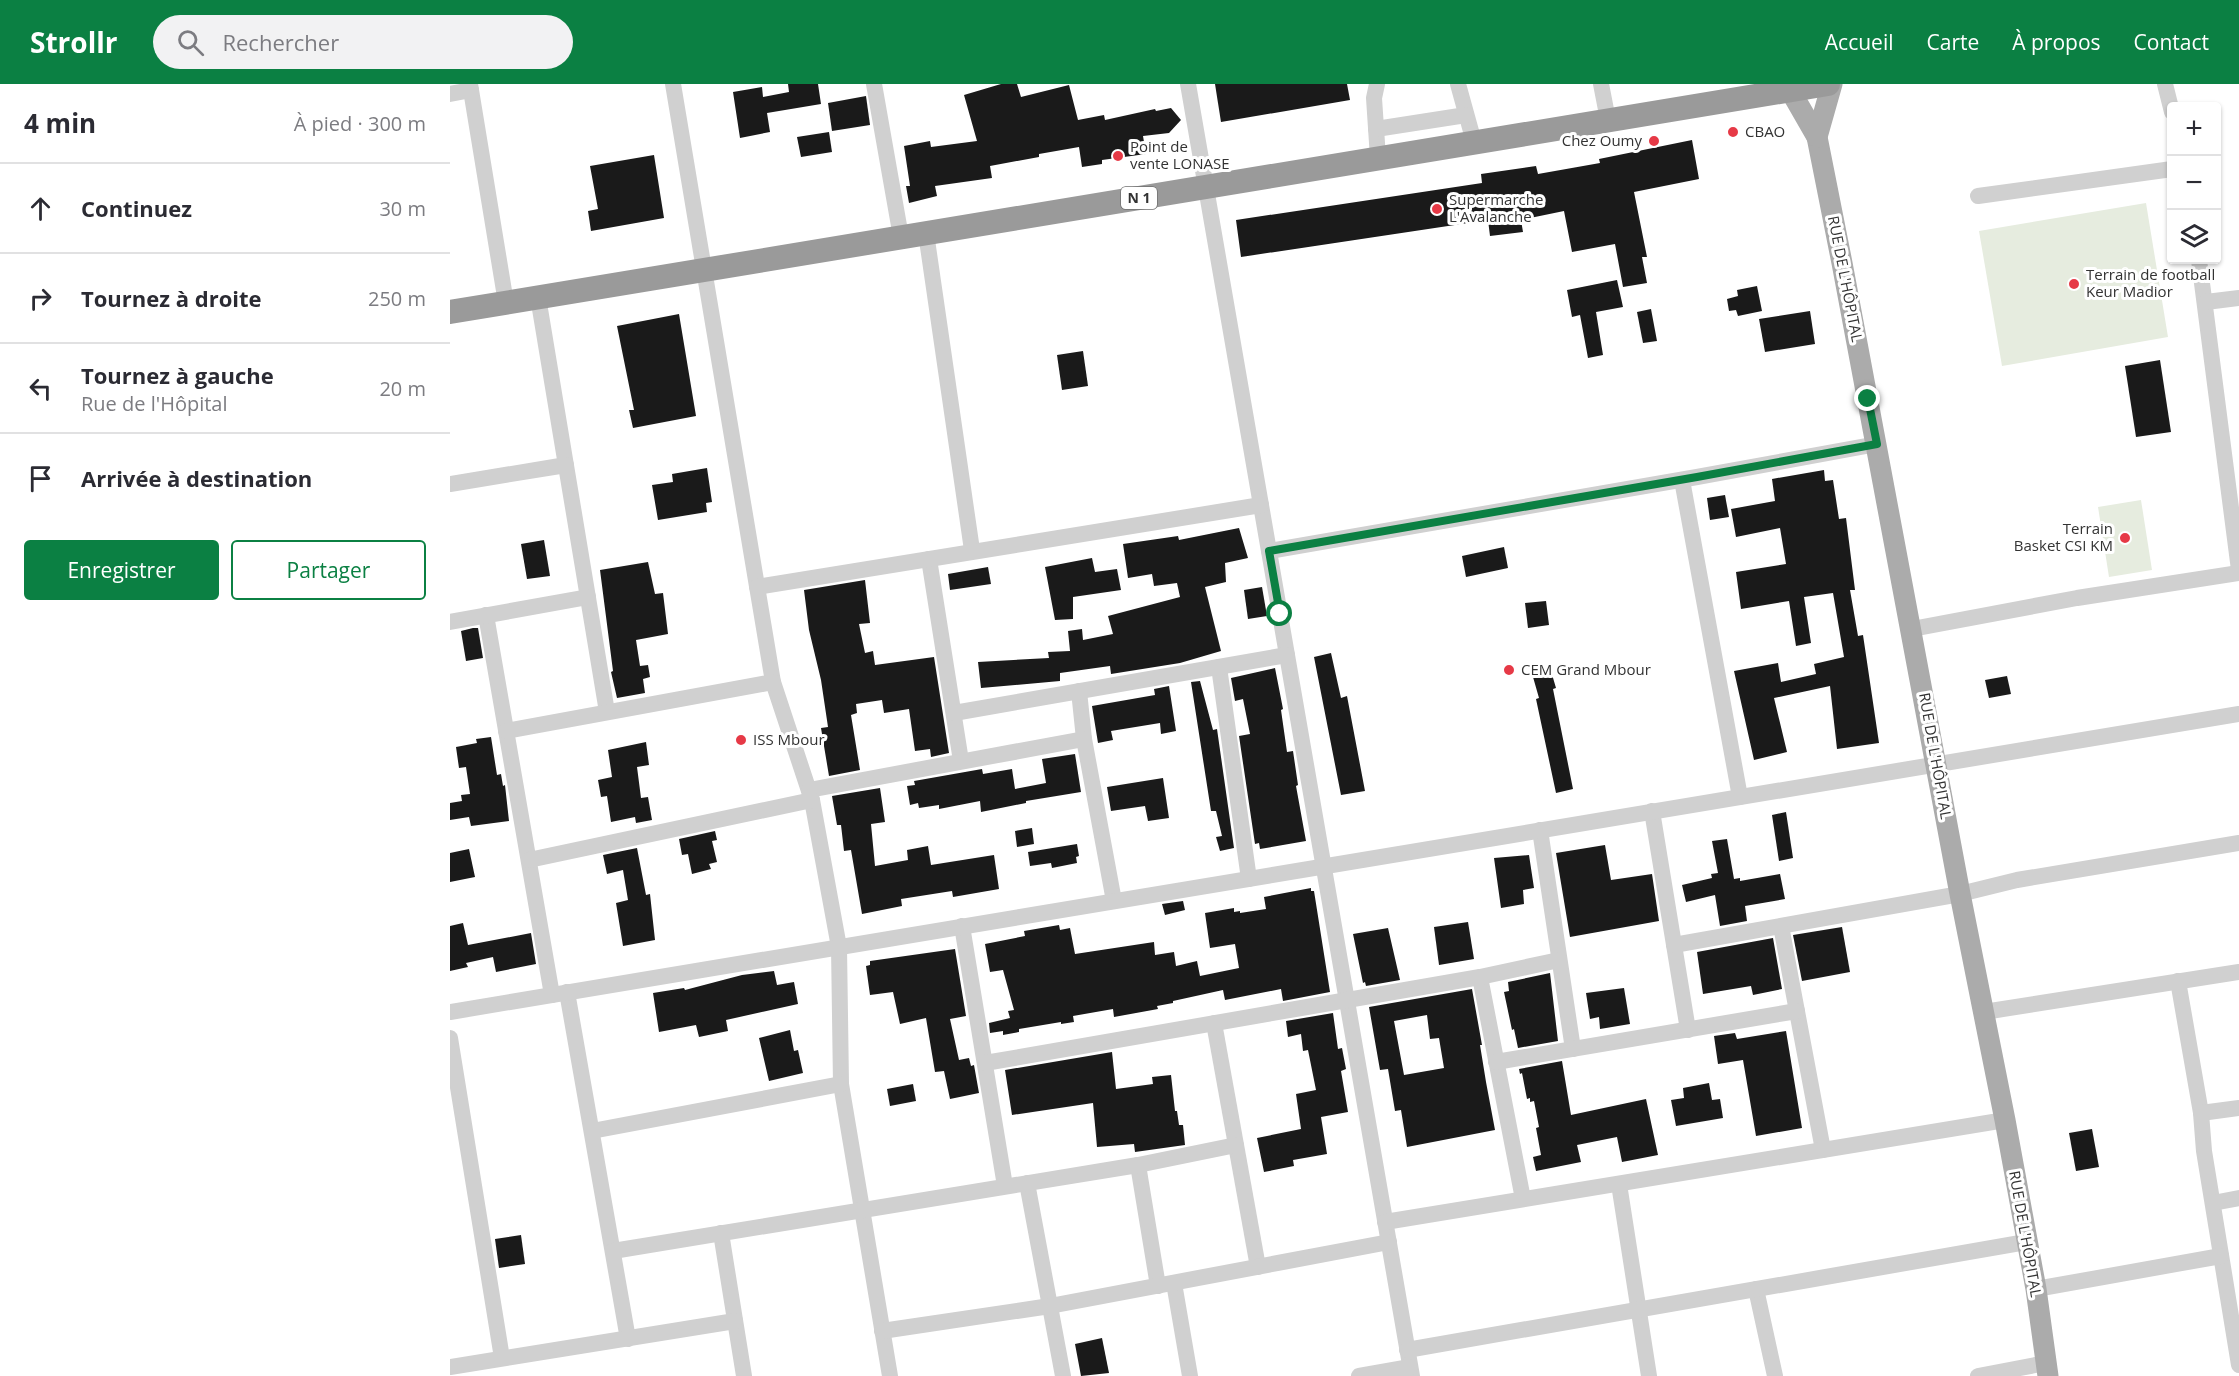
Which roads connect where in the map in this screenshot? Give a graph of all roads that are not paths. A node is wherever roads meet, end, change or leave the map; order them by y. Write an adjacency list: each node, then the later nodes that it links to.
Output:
1 (673, 84): 25 (street)
2 (874, 84): 23 (street)
3 (1188, 84): 20 (street)
4 (1377, 84): 15 (street)
5 (1458, 84): 13 (street)
6 (1601, 84): 14 (street)
7 (1823, 84): 10 (highway, N 1); 16 (main road)
8 (2165, 84): 12 (street)
9 (471, 87): 11 (street); 29 (street)
10 (1790, 90): 14 (highway, N 1); 16 (main road)
11 (450, 94)
12 (2170, 102)
13 (1466, 115): 15 (street); 17 (street)
14 (1608, 120): 17 (highway, N 1)
15 (1376, 129): 18 (street)
16 (1817, 137): 31 (main road, RUE DE L'HÔPITAL)
17 (1474, 142): 18 (highway, N 1)
18 (1378, 158): 20 (highway, N 1)
19 (2167, 170): 21 (street)
20 (1206, 187): 22 (highway, N 1); 35 (street)
21 (1978, 196)
22 (926, 233): 23 (highway, N 1); 36 (street)
23 (901, 237): 25 (highway, N 1)
24 (2200, 264): 28 (street)
25 (704, 270): 26 (highway, N 1); 40 (street)
26 (538, 297): 29 (highway, N 1); 32 (street)
27 (2239, 298): 28 (street)
28 (2206, 302): 39 (street)
29 (506, 303): 30 (highway, N 1)
30 (450, 312)
31 (1877, 444): 33 (street); 44 (main road, RUE DE L'HÔPITAL)
32 (566, 465): 34 (street); 41 (street)
33 (1682, 480): 37 (street); 57 (street)
34 (450, 484)
35 (1261, 505): 36 (street); 37 (street)
36 (972, 550): 38 (street)
37 (1269, 551): 45 (street)
38 (929, 559): 40 (street); 50 (street)
39 (2239, 571): 44 (street)
40 (758, 587): 47 (street)
41 (588, 597): 42 (street); 49 (street)
42 (486, 615): 43 (street); 52 (street)
43 (450, 622)
44 (1912, 629): 55 (main road, RUE DE L'HÔPITAL)
45 (1287, 656): 46 (street); 62 (street)
46 (1219, 667): 48 (street); 63 (street)
47 (773, 682): 49 (street); 56 (street)
48 (1079, 691): 50 (street); 53 (street)
49 (607, 712): 52 (street)
50 (954, 713): 54 (street)
51 (2239, 714): 55 (street)
52 (506, 730): 61 (street)
53 (1084, 739): 54 (street); 65 (street)
54 (961, 761): 56 (street)
55 (1936, 764): 57 (street); 64 (main road, RUE DE L'HÔPITAL)
56 (810, 795): 61 (street); 69 (street)
57 (1740, 797): 58 (street)
58 (1652, 811): 59 (street); 68 (street)
59 (1540, 830): 62 (street); 70 (street)
60 (2239, 843): 64 (street)
61 (529, 860): 74 (street)
62 (1324, 866): 63 (street); 75 (street)
63 (1249, 879): 65 (street)
64 (1960, 894): 67 (street); 78 (main road, RUE DE L'HÔPITAL)
65 (1114, 901): 66 (street)
66 (962, 926): 69 (street); 84 (street)
67 (1781, 926): 68 (street); 76 (street)
68 (1674, 945): 80 (street)
69 (839, 947): 74 (street); 85 (street)
70 (1559, 960): 72 (street); 82 (street)
71 (2239, 972): 73 (street)
72 (1480, 977): 75 (street); 83 (street)
73 (2178, 981): 78 (street); 87 (street)
74 (560, 994): 77 (street); 89 (street)
75 (1347, 1000): 79 (street); 100 (street)
76 (1797, 1011): 80 (street); 91 (street)
77 (450, 1012)
78 (1984, 1012): 88 (main road, RUE DE L'HÔPITAL)
79 (1214, 1023): 84 (street); 90 (street)
80 (1688, 1030): 82 (street)
81 (450, 1038): 117 (street)
82 (1573, 1049): 83 (street)
83 (1496, 1062): 97 (street)
84 (985, 1064): 95 (street)
85 (841, 1084): 89 (street); 99 (street)
86 (2239, 1108): 87 (street)
87 (2201, 1113): 98 (street)
88 (2005, 1120): 91 (street); 103 (main road, RUE DE L'HÔPITAL)
89 (592, 1131): 104 (street)
90 (1236, 1145): 92 (street); 106 (street)
91 (1823, 1150): 94 (street)
92 (1138, 1165): 93 (street); 107 (street)
93 (1028, 1183): 95 (street); 110 (street)
94 (1619, 1184): 97 (street); 111 (street)
95 (1005, 1186): 99 (street)
96 (2239, 1198): 98 (street)
97 (1523, 1199): 100 (street)
98 (2213, 1203): 105 (street)
99 (862, 1210): 101 (street); 114 (street)
100 (1385, 1222): 102 (street)
101 (721, 1233): 104 (street); 112 (street)
102 (1389, 1242): 106 (street); 116 (street)
103 (2026, 1242): 108 (street); 109 (main road, RUE DE L'HÔPITAL)
104 (613, 1251): 115 (street)
105 (2221, 1256): 109 (street); 113 (street)
106 (1258, 1267): 107 (street)
107 (1166, 1284): 110 (street); 125 (street)
108 (1755, 1289): 111 (street); 128 (street)
109 (2036, 1289): 120 (main road, RUE DE L'HÔPITAL)
110 (1050, 1306): 114 (street); 124 (street)
111 (1639, 1310): 116 (street); 127 (street)
112 (735, 1321): 115 (street); 122 (street)
113 (2235, 1322): 118 (street)
114 (882, 1331): 123 (street)
115 (628, 1339): 117 (street)
116 (1407, 1350): 121 (street)
117 (502, 1358): 119 (street)
118 (2239, 1365)
119 (450, 1366)
120 (2047, 1370): 129 (street)
121 (1411, 1371): 126 (street)
122 (744, 1376)
123 (890, 1376)
124 (1063, 1376)
125 (1190, 1376)
126 (1359, 1376)
127 (1649, 1376)
128 (1775, 1376)
129 (1978, 1376)

